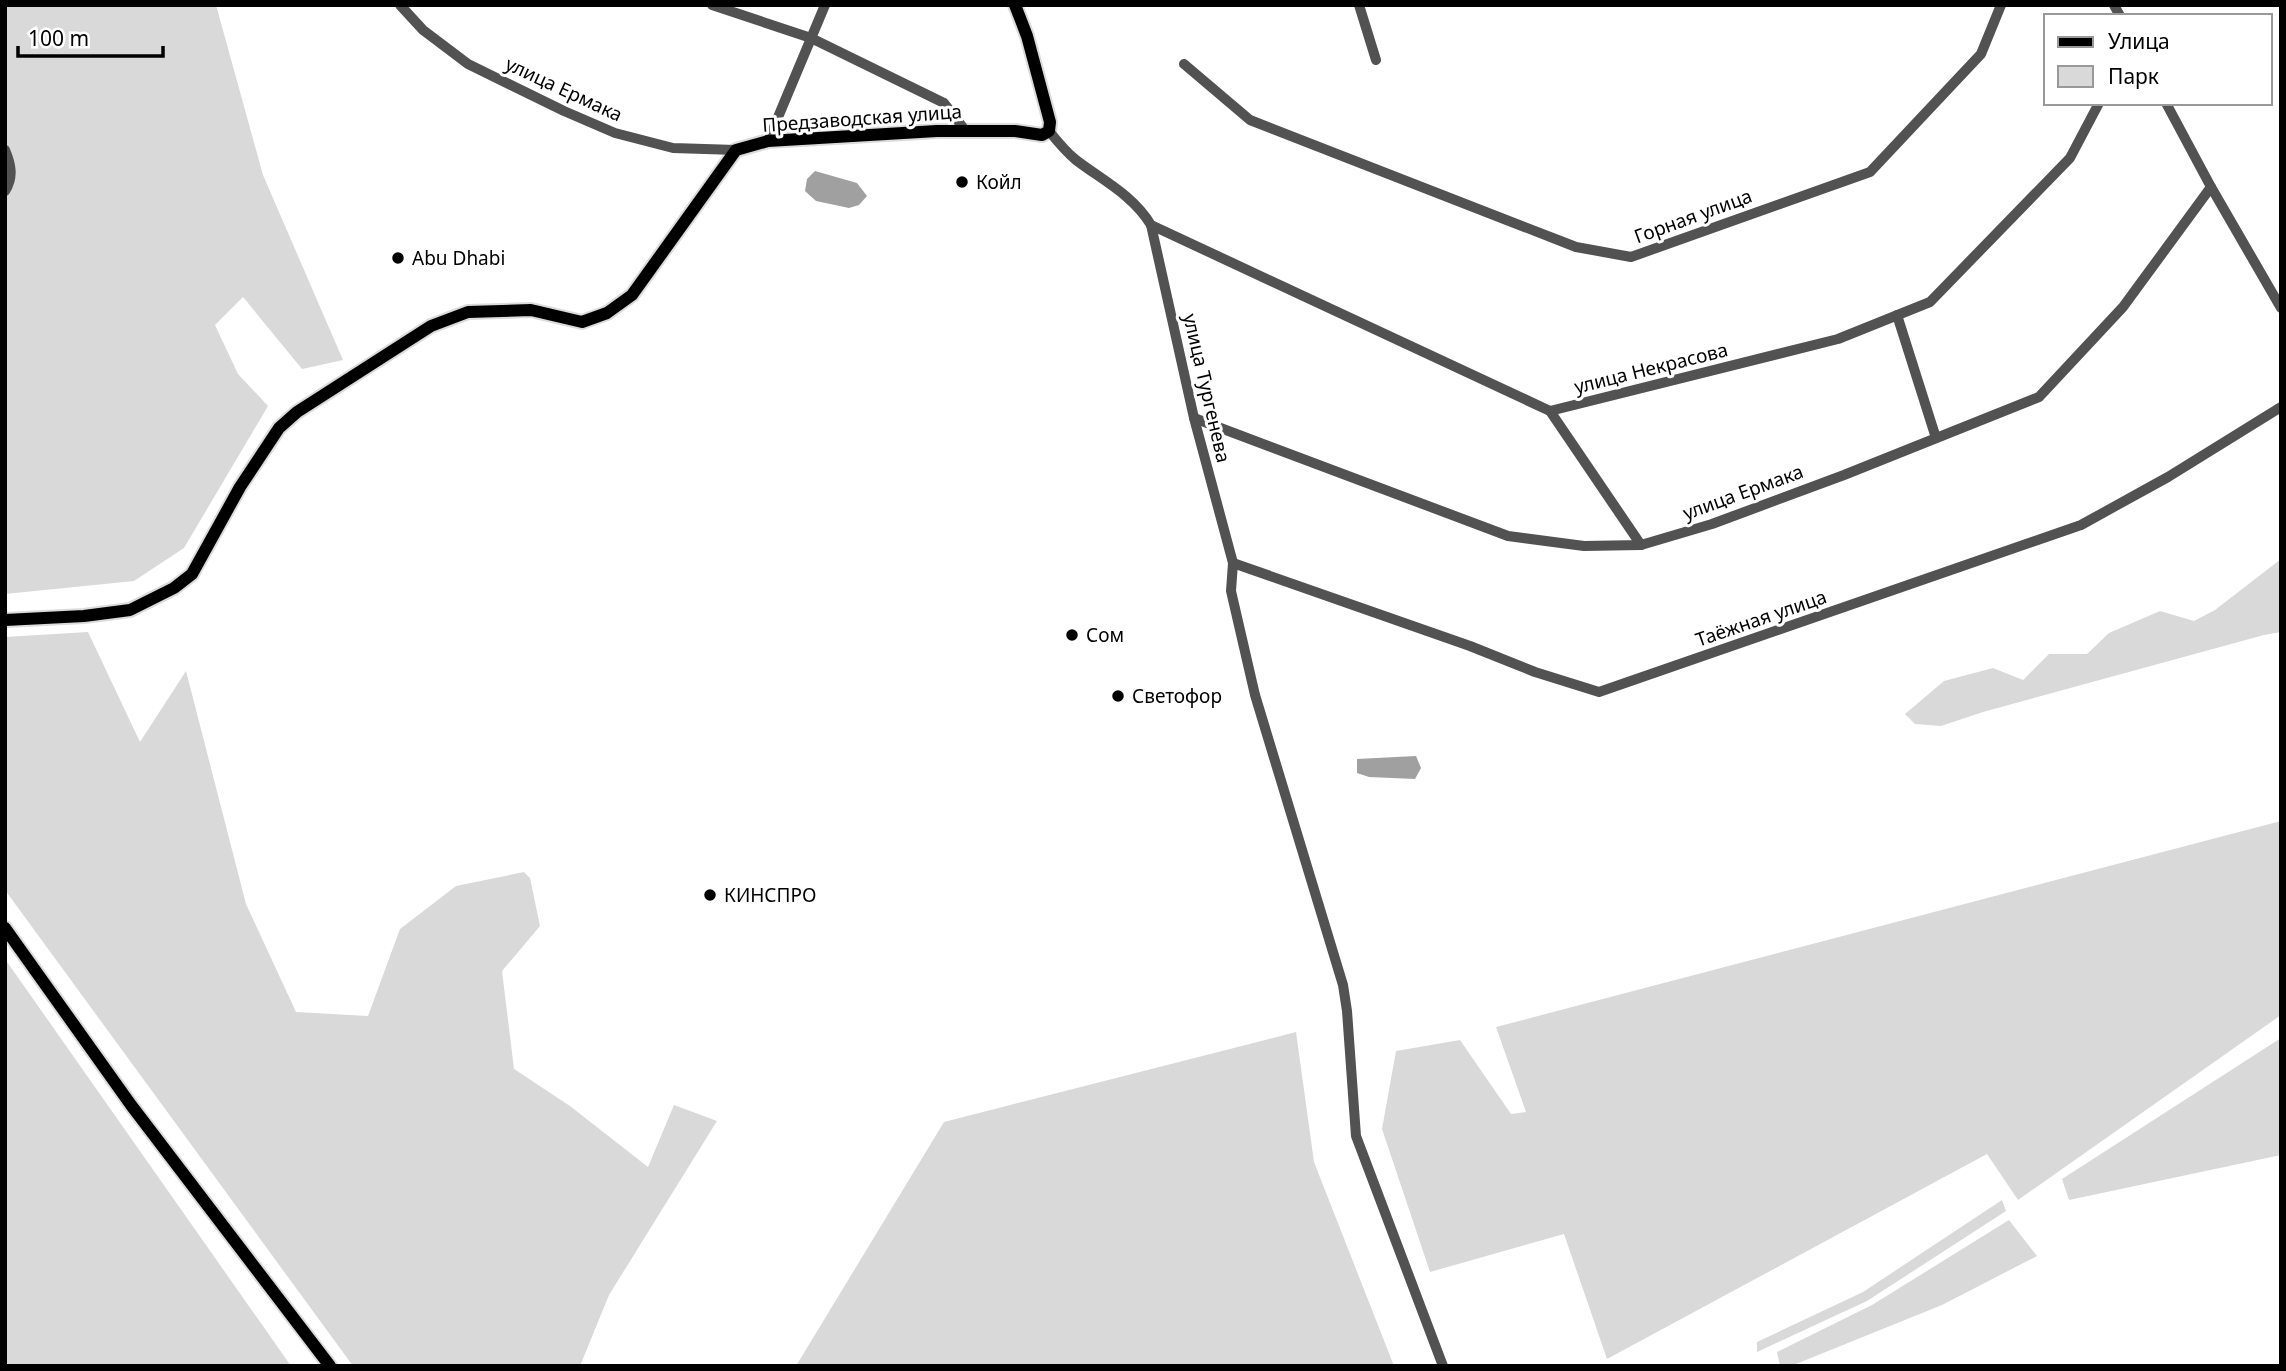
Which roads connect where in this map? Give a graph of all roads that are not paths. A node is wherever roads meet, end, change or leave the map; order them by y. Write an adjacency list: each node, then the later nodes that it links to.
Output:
1 (400, 5): 16 (street, улица Ермака)
2 (712, 5): 7 (street)
3 (825, 5): 7 (street)
4 (1015, 5): 13 (main road)
5 (1359, 5): 8 (street)
6 (2001, 5): 9 (street, Горная улица)
7 (811, 38): 12 (street); 14 (street)
8 (1376, 60)
9 (1184, 64)
10 (2098, 105): 21 (street, улица Некрасова)
11 (2167, 105): 17 (street)
12 (965, 130): 13 (main road, Предзаводская улица); 14 (main road, Предзаводская улица)
13 (1049, 131): 19 (street, улица Тургенева)
14 (768, 141): 16 (main road, Предзаводская улица)
15 (5, 150): 18 (street)
16 (736, 150): 28 (main road)
17 (2211, 187): 20 (street); 25 (street, улица Ермака)
18 (5, 191)
19 (1150, 225): 23 (street); 24 (street, улица Тургенева)
20 (2281, 308)
21 (1897, 315): 23 (street, улица Некрасова); 25 (street)
22 (2281, 407): 27 (street, Таёжная улица)
23 (1550, 411): 26 (street)
24 (1194, 418): 26 (street, улица Ермака); 27 (street, улица Тургенева)
25 (1936, 438): 26 (street, улица Ермака)
26 (1641, 545)
27 (1233, 563): 31 (street, улица Тургенева)
28 (5, 620)
29 (5, 928): 30 (main road)
30 (330, 1366)
31 (1443, 1366)

